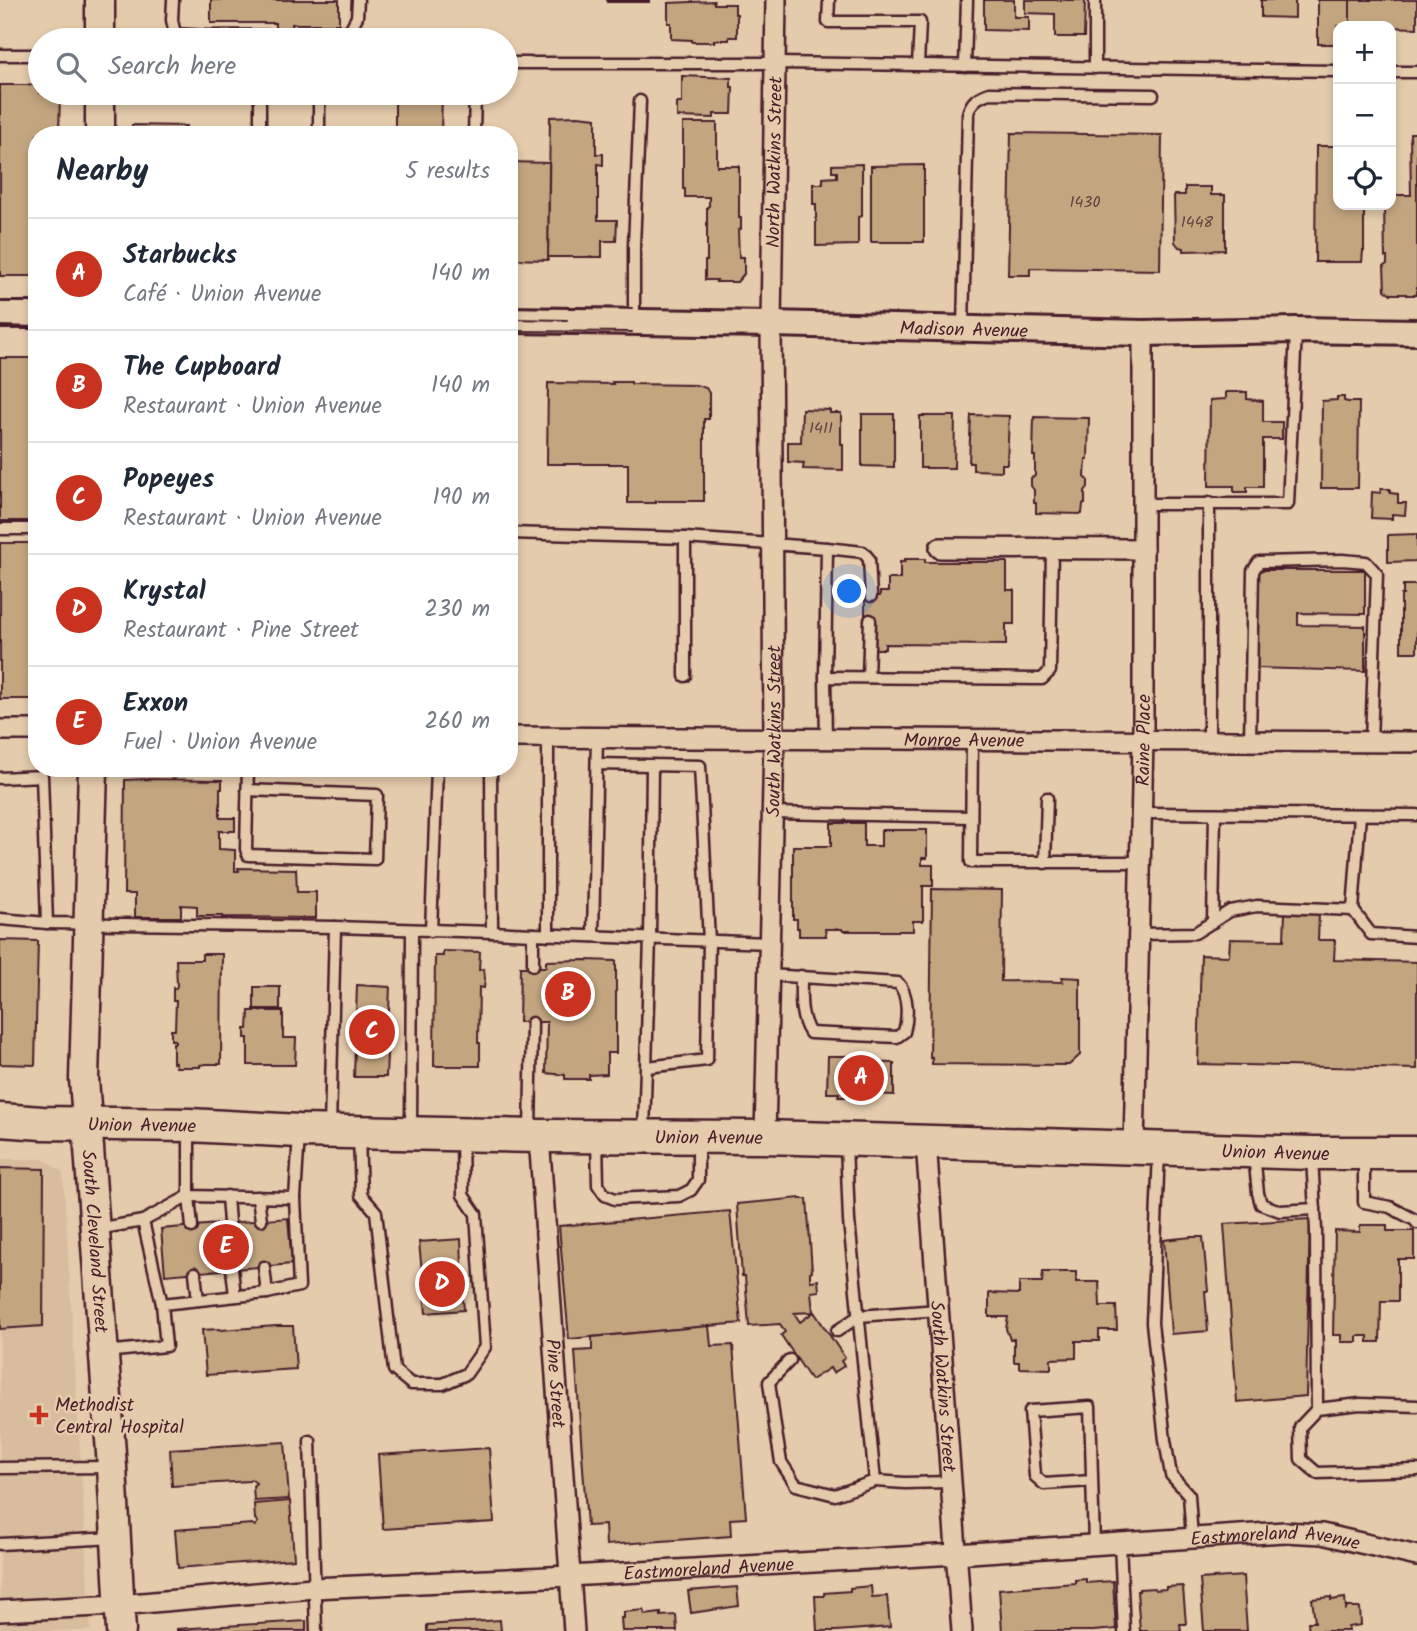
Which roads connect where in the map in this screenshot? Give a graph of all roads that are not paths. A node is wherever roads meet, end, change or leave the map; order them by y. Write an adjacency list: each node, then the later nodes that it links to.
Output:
1 (100, 0): 8 (main road)
2 (173, 0): 9 (lane)
3 (358, 0): 10 (lane)
4 (776, 0): 14 (street, North Watkins Street)
5 (829, 0): 15 (lane)
6 (967, 0): 16 (lane)
7 (1095, 0): 17 (lane)
8 (100, 28)
9 (174, 28)
10 (351, 28)
11 (0, 55): 12 (lane)
12 (28, 55)
13 (518, 63): 14 (lane)
14 (776, 63): 15 (lane); 35 (street, North Watkins Street)
15 (918, 65): 16 (lane)
16 (965, 66): 17 (lane)
17 (1095, 68): 18 (lane)
18 (1333, 71)
19 (1396, 72): 20 (lane)
20 (1417, 72)
21 (1153, 95): 36 (lane)
22 (640, 101): 34 (lane)
23 (100, 105): 27 (main road)
24 (260, 105): 28 (lane)
25 (319, 105): 29 (lane)
26 (475, 105): 30 (lane)
27 (100, 126)
28 (260, 126)
29 (319, 126)
30 (474, 126)
31 (0, 315): 32 (street)
32 (28, 315)
33 (518, 320): 34 (street, Madison Avenue)
34 (634, 323): 35 (street, Madison Avenue)
35 (771, 324): 36 (street, Madison Avenue); 46 (street, South Watkins Street)
36 (963, 329): 39 (street, Madison Avenue)
37 (1296, 330): 38 (street, Madison Avenue); 39 (street, Madison Avenue); 40 (lane)
38 (1417, 332)
39 (1143, 333): 41 (street, Raine Place)
40 (1209, 503): 41 (lane); 65 (lane)
41 (1143, 504): 50 (street, Raine Place)
42 (0, 529): 43 (lane)
43 (28, 529)
44 (518, 533): 45 (lane)
45 (685, 538): 46 (lane); 53 (lane)
46 (772, 545): 47 (lane); 61 (street, South Watkins Street)
47 (827, 548): 51 (lane); 54 (lane)
48 (940, 548): 49 (street)
49 (1052, 549): 50 (street); 55 (lane)
50 (1143, 549): 64 (street, Raine Place)
51 (871, 596)
52 (870, 620): 55 (lane)
53 (685, 676)
54 (825, 677): 55 (lane); 62 (lane)
55 (868, 677)
56 (0, 730): 57 (street)
57 (28, 730)
58 (518, 737): 59 (street, Monroe Avenue)
59 (548, 737): 60 (street, Monroe Avenue); 99 (lane)
60 (597, 737): 61 (street, Monroe Avenue); 69 (lane)
61 (774, 740): 62 (street, Monroe Avenue); 80 (street, South Watkins Street)
62 (826, 740): 63 (street, Monroe Avenue)
63 (972, 740): 64 (street, Monroe Avenue); 85 (lane)
64 (1143, 740): 65 (street, Monroe Avenue); 81 (street, Raine Place)
65 (1209, 741): 66 (street, Monroe Avenue)
66 (1250, 741): 68 (street, Monroe Avenue); 68 (lane)
67 (1417, 742): 68 (street, Monroe Avenue)
68 (1371, 743)
69 (597, 764): 70 (lane); 100 (lane)
70 (652, 766): 102 (lane); 103 (lane)
71 (28, 777): 77 (lane)
72 (42, 777): 91 (lane)
73 (93, 777): 92 (main road, South Cleveland Street)
74 (248, 777): 78 (lane)
75 (437, 777): 95 (lane)
76 (491, 777): 96 (lane)
77 (0, 778)
78 (247, 790): 78 (lane)
79 (1047, 798): 87 (lane)
80 (772, 813): 85 (lane); 104 (street, South Watkins Street)
81 (1141, 813): 82 (lane); 86 (street, Raine Place)
82 (1214, 814): 83 (lane); 90 (lane)
83 (1360, 815): 84 (lane); 88 (lane)
84 (1417, 816)
85 (971, 817): 87 (lane)
86 (1140, 862): 87 (lane); 98 (street, Raine Place)
87 (1045, 863)
88 (1353, 910): 90 (lane); 101 (lane)
89 (0, 919): 91 (lane)
90 (1213, 922): 98 (lane)
91 (47, 923): 92 (lane)
92 (90, 923): 93 (lane); 111 (main road, South Cleveland Street)
93 (335, 927): 94 (lane); 114 (lane)
94 (412, 930): 95 (lane); 115 (lane)
95 (431, 930): 96 (lane)
96 (492, 932): 97 (lane)
97 (533, 934): 99 (lane); 105 (lane)
98 (1139, 934): 124 (street, Raine Place)
99 (548, 935): 100 (lane)
100 (593, 936): 102 (lane)
101 (1417, 937)
102 (650, 938): 103 (lane); 109 (lane)
103 (709, 941): 104 (lane); 109 (lane)
104 (769, 943): 106 (street, South Watkins Street)
105 (533, 965)
106 (768, 975): 107 (lane); 121 (street, South Watkins Street)
107 (801, 976): 107 (lane)
108 (532, 1023): 117 (lane)
109 (647, 1068): 119 (lane)
110 (0, 1120): 111 (main road, Union Avenue)
111 (87, 1123): 112 (main road, Union Avenue); 139 (main road, South Cleveland Street)
112 (189, 1125): 113 (main road, Union Avenue); 129 (lane)
113 (299, 1131): 114 (main road, Union Avenue); 132 (lane)
114 (344, 1132): 115 (main road, Union Avenue); 116 (lane)
115 (411, 1133): 116 (main road, Union Avenue)
116 (462, 1135): 117 (main road, Union Avenue)
117 (534, 1136): 118 (main road, Union Avenue); 168 (street, Pine Street)
118 (597, 1136): 119 (main road, Union Avenue); 120 (lane)
119 (644, 1136): 120 (main road, Union Avenue)
120 (698, 1137): 121 (main road, Union Avenue)
121 (765, 1137): 122 (main road, Union Avenue)
122 (845, 1140): 123 (main road, Union Avenue); 148 (lane)
123 (926, 1142): 124 (main road, Union Avenue); 147 (street, South Watkins Street)
124 (1146, 1149): 125 (main road, Union Avenue); 162 (lane)
125 (1254, 1151): 127 (main road, Union Avenue); 133 (lane)
126 (1364, 1152): 127 (main road, Union Avenue); 128 (main road, Union Avenue); 137 (lane)
127 (1312, 1153): 133 (lane)
128 (1417, 1153)
129 (189, 1196): 130 (lane); 135 (lane); 138 (lane)
130 (227, 1196): 131 (lane); 136 (lane)
131 (258, 1197): 132 (lane); 134 (lane)
132 (295, 1198): 143 (lane)
133 (1315, 1209): 153 (lane)
134 (261, 1220)
135 (143, 1221): 139 (lane); 146 (lane)
136 (229, 1223)
137 (1417, 1223)
138 (192, 1227)
139 (94, 1230): 150 (main road, South Cleveland Street)
140 (264, 1267): 143 (lane)
141 (232, 1269): 144 (lane)
142 (195, 1273): 145 (lane)
143 (267, 1293): 144 (lane)
144 (235, 1296): 145 (lane)
145 (198, 1300): 146 (lane)
146 (162, 1304): 150 (lane)
147 (938, 1310): 148 (lane); 160 (street, South Watkins Street)
148 (859, 1316): 149 (lane); 159 (lane)
149 (837, 1331)
150 (104, 1353): 155 (main road, South Cleveland Street)
151 (790, 1360): 159 (lane)
152 (1417, 1406): 153 (lane)
153 (1317, 1409): 157 (lane)
154 (310, 1441): 169 (lane)
155 (112, 1467): 156 (lane); 161 (main road, South Cleveland Street)
156 (0, 1468)
157 (1417, 1470)
158 (1092, 1481): 158 (lane); 165 (lane)
159 (875, 1482): 160 (lane)
160 (951, 1482): 166 (street, South Watkins Street)
161 (116, 1537): 164 (lane); 171 (main road, South Cleveland Street)
162 (1192, 1538): 163 (street, Eastmoreland Avenue); 167 (street, Eastmoreland Avenue)
163 (1120, 1543): 165 (street, Eastmoreland Avenue); 175 (lane)
164 (0, 1544)
165 (1094, 1545): 166 (street, Eastmoreland Avenue)
166 (956, 1554): 168 (street, Eastmoreland Avenue); 174 (street, South Watkins Street)
167 (1417, 1556)
168 (569, 1576): 169 (street, Eastmoreland Avenue); 173 (street, Pine Street)
169 (313, 1588): 171 (street, Eastmoreland Avenue); 172 (lane)
170 (0, 1611): 171 (street, Eastmoreland Avenue)
171 (120, 1618)
172 (316, 1631)
173 (574, 1631)
174 (962, 1631)
175 (1124, 1631)

